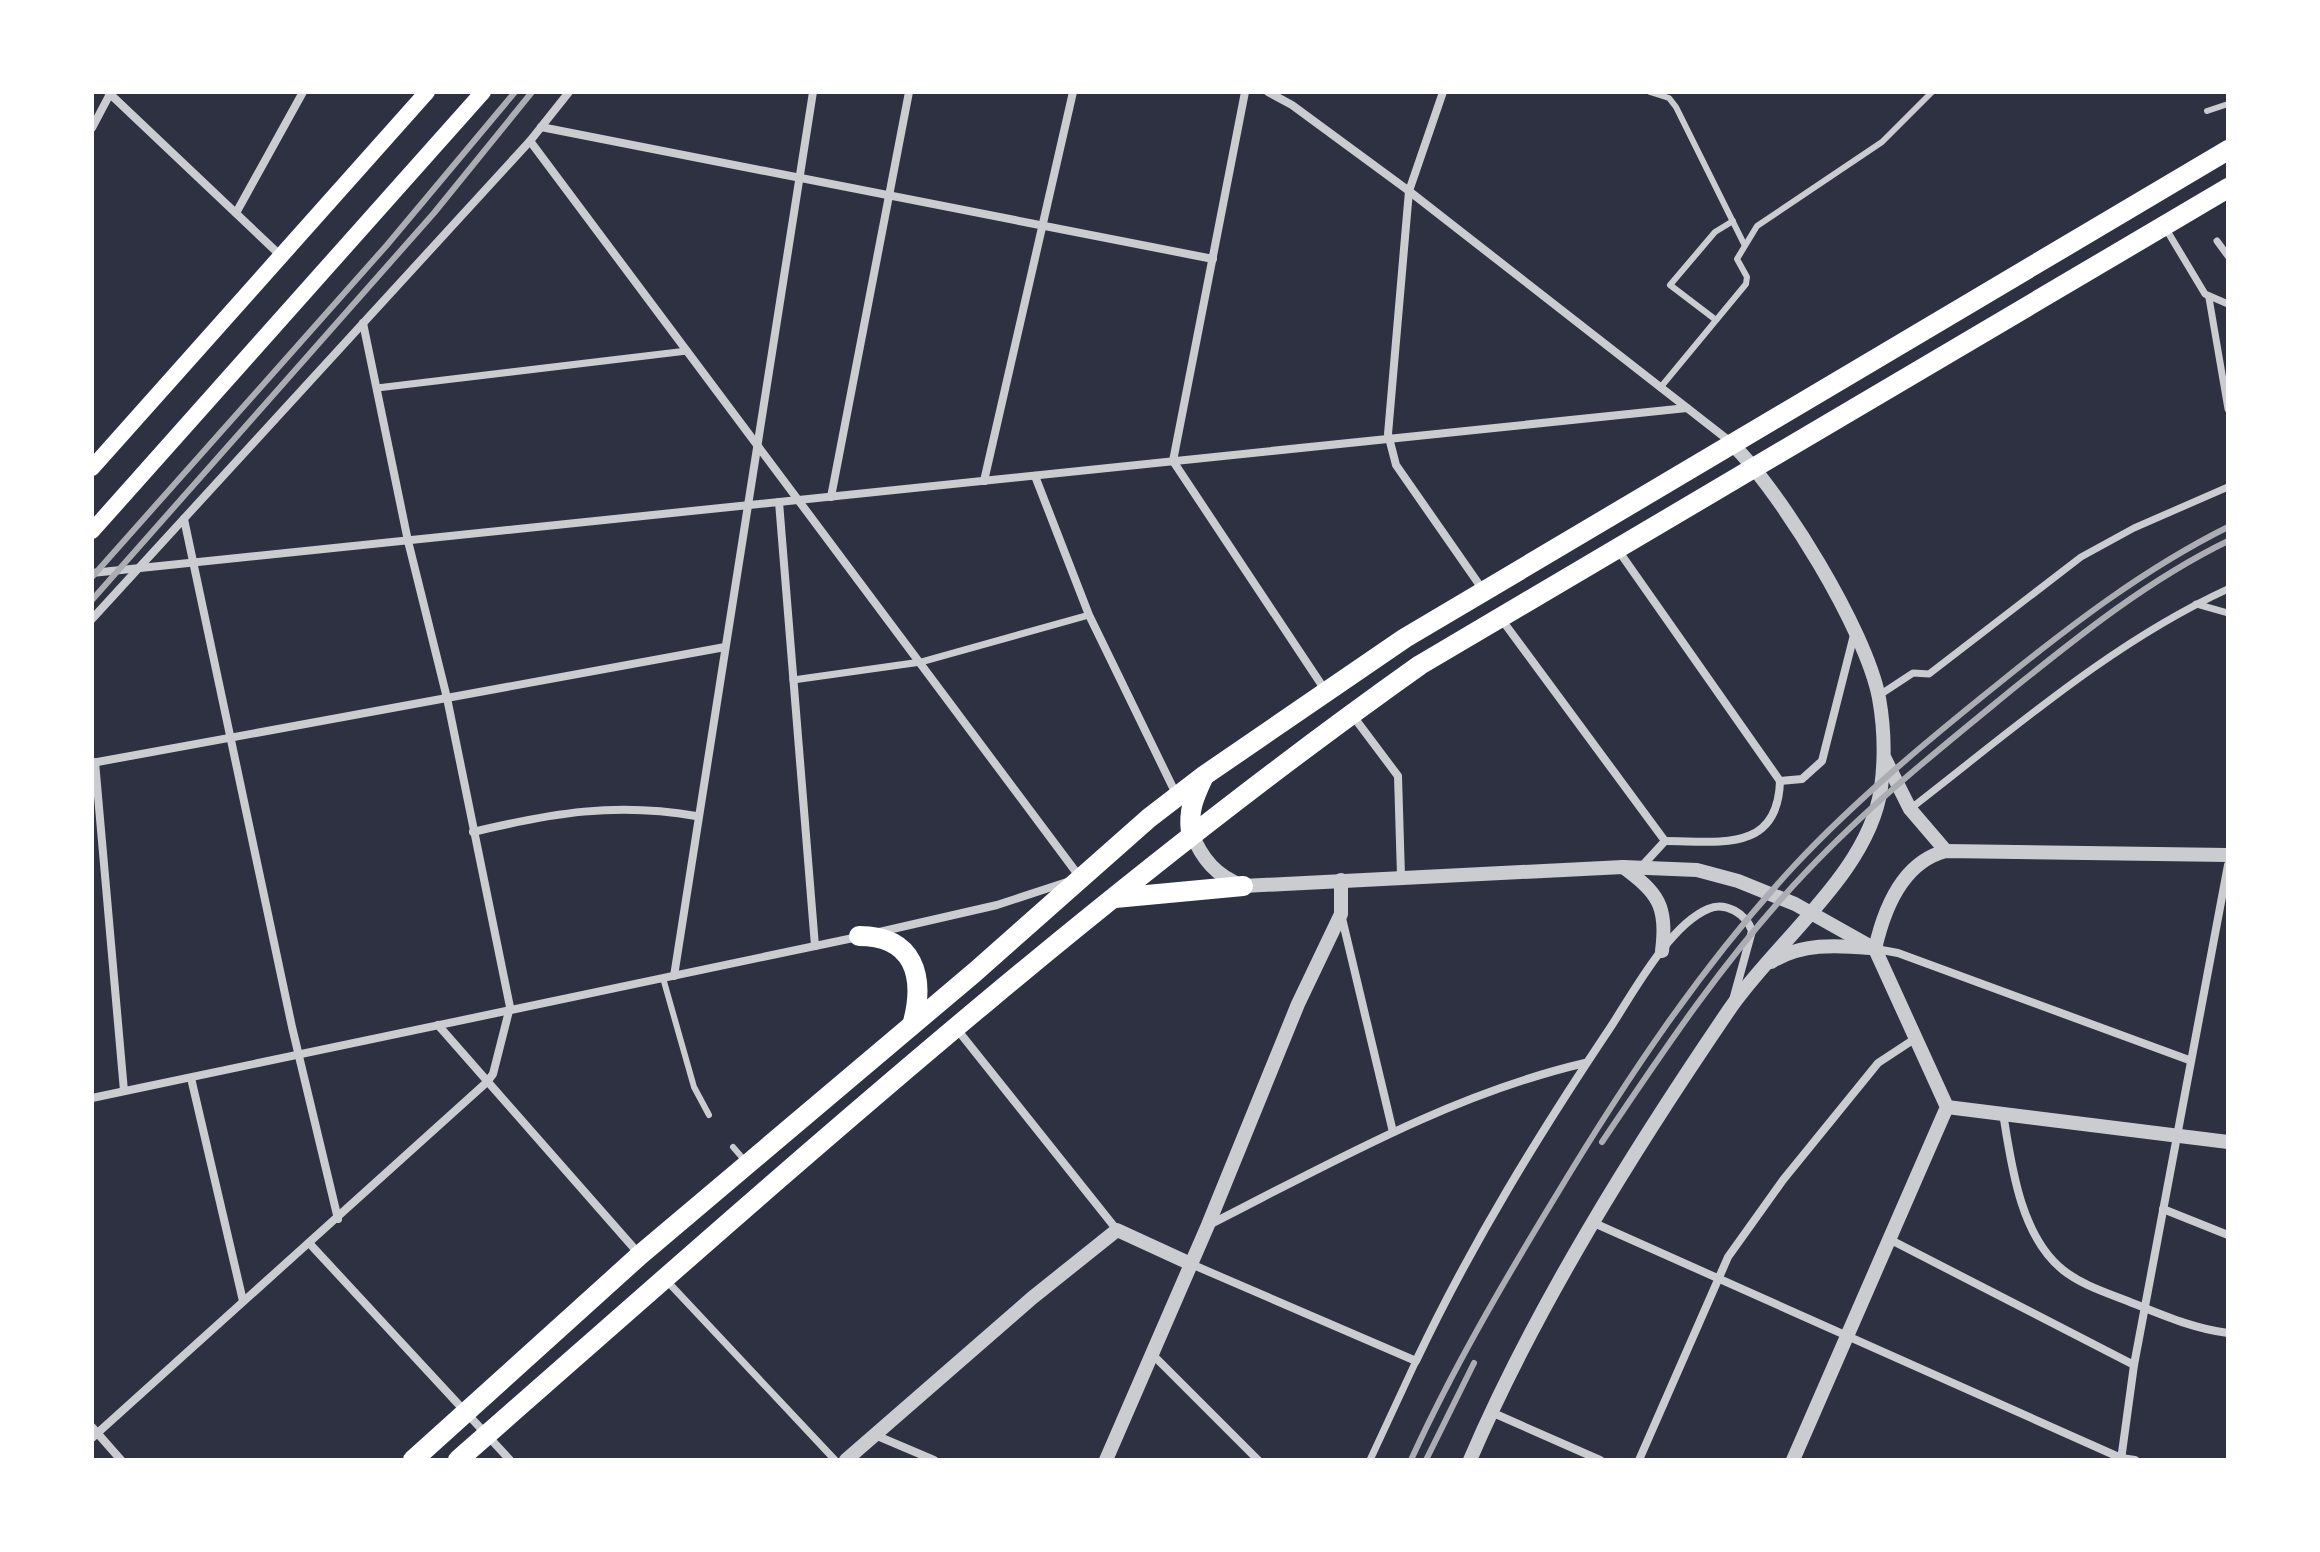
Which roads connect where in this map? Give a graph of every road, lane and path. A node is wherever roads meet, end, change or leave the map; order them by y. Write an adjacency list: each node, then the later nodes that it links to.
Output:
1 (303, 92): 24 (street)
2 (427, 92): 30 (main road)
3 (483, 92): 56 (main road)
4 (569, 92): 16 (street)
5 (813, 92): 20 (street)
6 (909, 92): 23 (street)
7 (1073, 92): 26 (street)
8 (1245, 92): 32 (street)
9 (1268, 92): 22 (street)
10 (1443, 92): 22 (street)
11 (1650, 92): 25 (lane)
12 (1932, 92): 29 (lane)
13 (109, 93): 17 (street); 24 (street)
14 (2228, 104): 15 (lane)
15 (2207, 111)
16 (541, 127): 18 (street); 20 (street)
17 (92, 128)
18 (530, 141): 36 (street); 37 (street)
19 (2228, 150): 44 (main road)
20 (798, 177): 23 (street); 43 (street)
21 (2228, 188): 27 (main road)
22 (1409, 191): 39 (street); 42 (street)
23 (890, 196): 26 (street); 51 (street)
24 (236, 213): 30 (street)
25 (1733, 221): 29 (lane); 35 (lane)
26 (1043, 226): 32 (street); 49 (street)
27 (2164, 226): 33 (street); 46 (main road)
28 (2217, 241): 31 (street)
29 (1744, 244): 35 (lane)
30 (281, 256): 47 (main road)
31 (2228, 256)
32 (1213, 259): 45 (street)
33 (2209, 298): 34 (street); 41 (street)
34 (2228, 304)
35 (1716, 320): 39 (lane)
36 (363, 323): 38 (street); 55 (street)
37 (687, 351): 38 (street); 43 (street)
38 (377, 388): 57 (street)
39 (1660, 388): 40 (street)
40 (1687, 408): 42 (street); 44 (street)
41 (2228, 409)
42 (1389, 439): 45 (street); 63 (street)
43 (757, 444): 52 (street); 54 (street)
44 (1732, 444): 46 (street); 63 (main road)
45 (1173, 461): 48 (street); 73 (street)
46 (1756, 466): 58 (main road); 69 (street)
47 (92, 468)
48 (1035, 476): 49 (street); 66 (street)
49 (984, 481): 51 (street)
50 (2228, 487): 74 (street)
51 (831, 497): 52 (street)
52 (800, 500): 53 (street); 71 (street)
53 (779, 502): 54 (street); 72 (street)
54 (748, 505): 57 (street); 70 (street)
55 (184, 519): 59 (street); 60 (street)
56 (92, 531)
57 (408, 541): 59 (street); 75 (street)
58 (1617, 548): 67 (main road); 81 (street)
59 (193, 563): 60 (street); 77 (street)
60 (136, 569): 61 (street); 68 (street)
61 (92, 573)
62 (2228, 589): 64 (street)
63 (1484, 591): 73 (main road)
64 (2194, 603): 65 (street); 83 (street)
65 (2228, 613)
66 (1089, 615): 71 (street); 82 (street)
67 (1500, 617): 76 (main road); 87 (street)
68 (92, 619)
69 (1855, 631): 74 (street); 81 (street)
70 (725, 647): 75 (street); 84 (street)
71 (921, 662): 72 (street); 93 (street)
72 (793, 680): 101 (street)
73 (1326, 690): 80 (main road)
74 (1878, 696): 78 (street)
75 (447, 698): 77 (street); 85 (street)
76 (1351, 713): 86 (main road); 94 (street)
77 (230, 738): 79 (street); 113 (street)
78 (1883, 756): 83 (street); 98 (street)
79 (93, 762): 118 (street)
80 (1205, 775): 82 (main road); 86 (main road)
81 (1780, 781): 87 (street)
82 (1177, 796): 93 (main road)
83 (1910, 809): 88 (street)
84 (696, 816): 85 (street); 105 (street)
85 (473, 832): 107 (street)
86 (1191, 832): 96 (street); 97 (main road)
87 (1665, 841): 92 (street)
88 (1946, 851): 89 (street); 102 (street)
89 (2228, 855)
90 (2228, 865): 114 (street)
91 (1623, 867): 92 (street); 94 (street); 103 (street)
92 (1641, 867): 98 (street)
93 (1082, 875): 100 (street); 109 (main road)
94 (1401, 876): 95 (street)
95 (1341, 880): 96 (street); 99 (street)
96 (1243, 886): 97 (main road)
97 (1115, 898): 111 (main road)
98 (1809, 912): 102 (street); 104 (street)
99 (1341, 914): 123 (street); 131 (street)
100 (859, 936): 101 (street); 109 (main road)
101 (815, 946): 105 (street)
102 (1875, 949): 104 (street); 112 (street); 114 (street)
103 (1662, 951): 108 (street); 115 (street)
104 (1762, 968): 108 (street)
105 (674, 976): 106 (street)
106 (663, 978): 107 (street); 122 (lane)
107 (510, 1007): 110 (street); 117 (street)
108 (1730, 1008): 130 (street)
109 (913, 1022): 127 (main road)
110 (438, 1025): 113 (street); 117 (street)
111 (956, 1028): 132 (street); 138 (main road)
112 (1916, 1038): 120 (street); 139 (street)
113 (300, 1055): 116 (street); 129 (street)
114 (2189, 1060): 124 (street)
115 (1586, 1063): 123 (street); 145 (street)
116 (191, 1078): 118 (street); 140 (street)
117 (487, 1082): 129 (street); 136 (street)
118 (124, 1091): 119 (street)
119 (92, 1098)
120 (1947, 1107): 121 (street); 134 (street)
121 (2003, 1112): 124 (street); 141 (street)
122 (709, 1115)
123 (1393, 1132): 131 (street)
124 (2177, 1136): 125 (street); 128 (street)
125 (2228, 1142)
126 (733, 1147): 127 (lane)
127 (748, 1165): 136 (main road)
128 (2163, 1209): 133 (street); 141 (street)
129 (338, 1219): 135 (street)
130 (1594, 1223): 139 (street); 147 (street)
131 (1208, 1225): 137 (street)
132 (1117, 1230): 137 (street); 151 (street)
133 (2228, 1235)
134 (1889, 1239): 143 (street); 146 (street)
135 (310, 1244): 140 (street); 148 (street)
136 (640, 1255): 148 (main road)
137 (1191, 1264): 144 (street); 145 (street)
138 (665, 1279): 150 (main road); 157 (street)
139 (1718, 1280): 143 (street); 165 (street)
140 (243, 1301): 149 (street)
141 (2144, 1308): 142 (street); 146 (street)
142 (2228, 1333)
143 (1847, 1338): 152 (street); 166 (street)
144 (1152, 1354): 160 (street); 161 (street)
145 (1416, 1361): 162 (street)
146 (2134, 1365): 152 (street)
147 (1491, 1411): 163 (street); 164 (street)
148 (466, 1413): 150 (street); 154 (main road)
149 (94, 1433): 153 (street)
150 (488, 1434): 155 (main road); 156 (street)
151 (875, 1435): 158 (street); 159 (street)
152 (2121, 1459): 167 (street)
153 (121, 1460)
154 (413, 1460)
155 (458, 1460)
156 (510, 1460)
157 (835, 1460)
158 (846, 1460)
159 (934, 1460)
160 (1106, 1460)
161 (1258, 1460)
162 (1370, 1460)
163 (1470, 1460)
164 (1600, 1460)
165 (1639, 1460)
166 (1793, 1460)
167 (2135, 1460)

